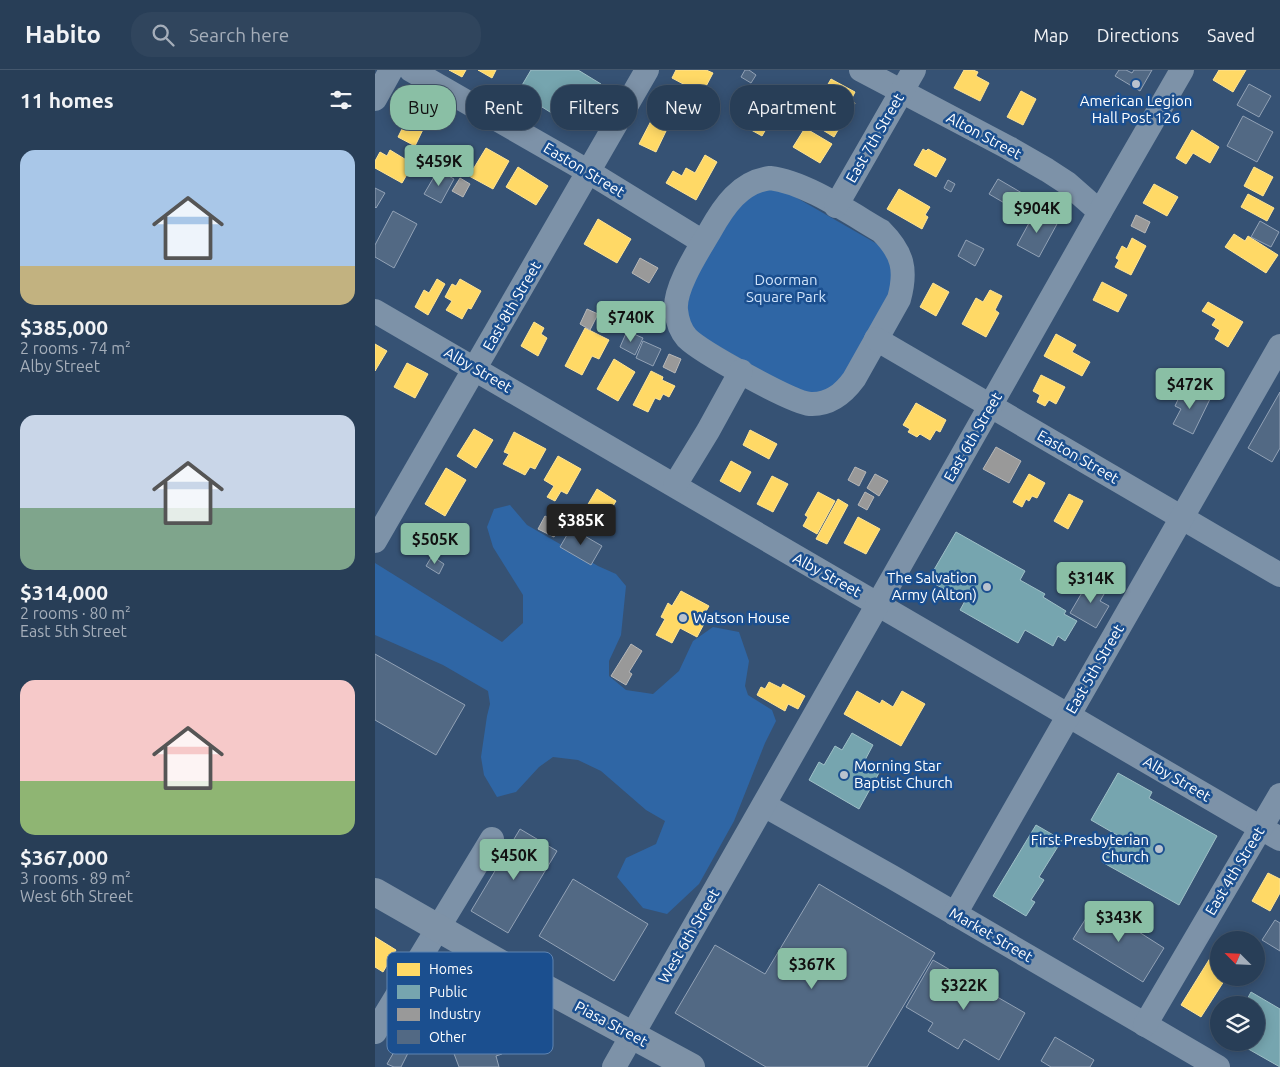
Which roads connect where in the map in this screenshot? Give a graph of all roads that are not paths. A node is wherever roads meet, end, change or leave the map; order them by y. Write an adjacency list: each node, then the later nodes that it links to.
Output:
1 (391, 70): 8 (street)
2 (411, 70): 9 (street, Easton Street)
3 (647, 70): 9 (street, East 8th Street)
4 (861, 70): 7 (street, Alton Street)
5 (914, 70): 7 (street, East 7th Street)
6 (1182, 70): 11 (street, East 6th Street)
7 (901, 93): 10 (street, East 7th Street); 11 (street, Alton Street)
8 (375, 99)
9 (589, 172): 12 (street, Easton Street); 16 (street, East 8th Street)
10 (836, 206): 12 (street); 14 (street)
11 (1100, 212): 18 (street, East 6th Street)
12 (703, 242): 17 (street)
13 (375, 311): 16 (street, Alby Street)
14 (877, 339): 17 (street); 18 (street, Easton Street)
15 (1280, 346): 20 (street, East 5th Street)
16 (476, 369): 19 (street, Alby Street); 21 (street, East 8th Street)
17 (741, 372): 19 (street)
18 (991, 406): 20 (street, Easton Street); 23 (street, East 6th Street)
19 (675, 485): 23 (street, Alby Street)
20 (1181, 518): 22 (street, Easton Street); 24 (street, East 5th Street)
21 (375, 541)
22 (1280, 575)
23 (878, 604): 24 (street, Alby Street); 26 (street, East 6th Street)
24 (1068, 716): 27 (street, Alby Street); 30 (street, East 5th Street)
25 (1280, 795): 27 (street, East 4th Street)
26 (764, 805): 30 (street, Market Street); 38 (street, West 6th Street)
27 (1270, 834): 36 (street, East 4th Street)
28 (492, 839): 31 (street)
29 (375, 892): 31 (highway, Piasa Street)
30 (955, 914): 36 (street, Market Street)
31 (439, 928): 32 (street); 33 (highway, Piasa Street)
32 (424, 952)
33 (480, 952)
34 (553, 993): 38 (highway, Piasa Street)
35 (387, 1012): 37 (street)
36 (1145, 1025): 41 (street, Market Street)
37 (375, 1032)
38 (632, 1036): 39 (street, West 6th Street); 40 (highway, Piasa Street)
39 (614, 1067)
40 (691, 1067)
41 (1218, 1067)

